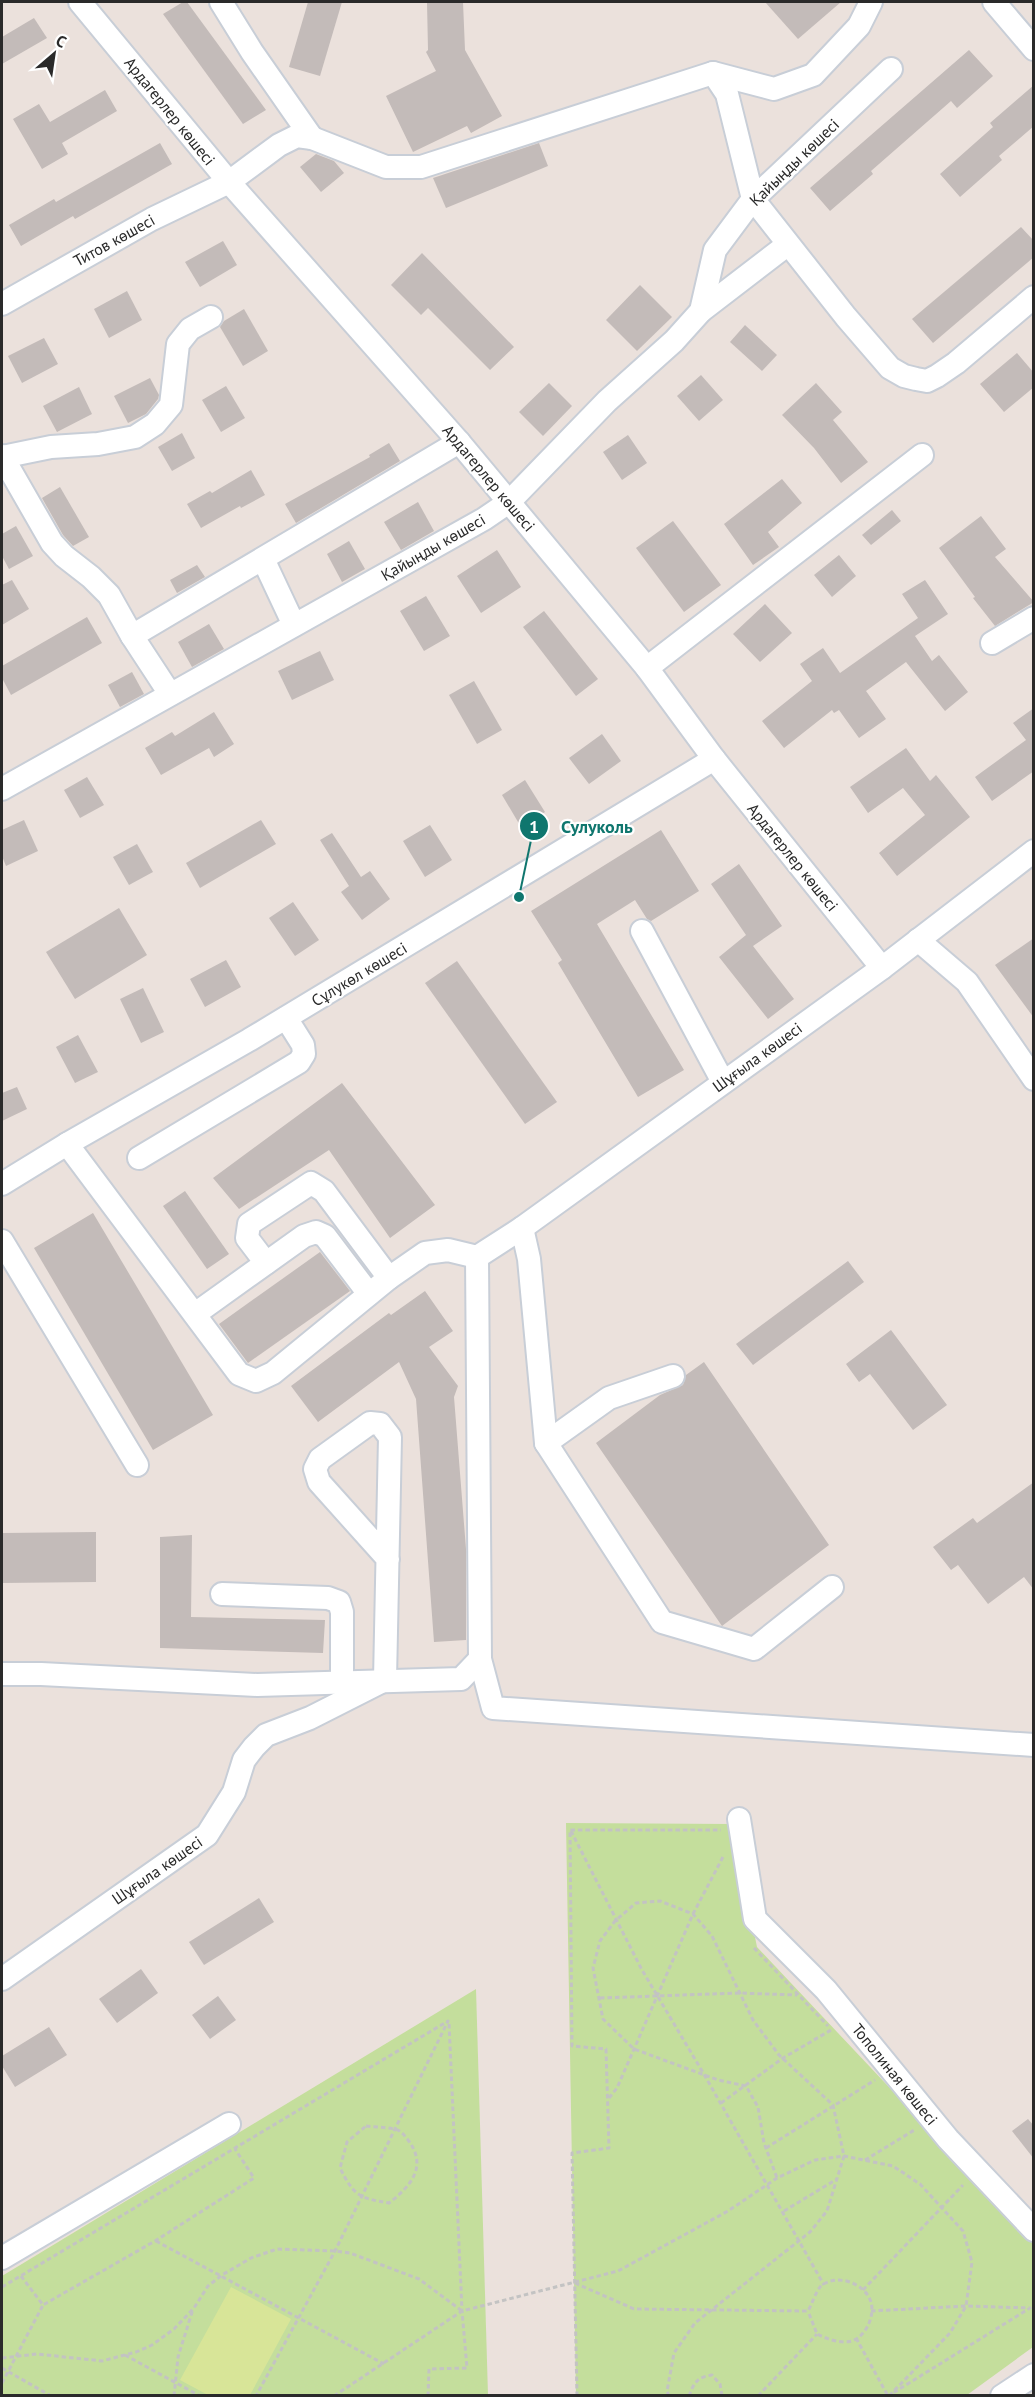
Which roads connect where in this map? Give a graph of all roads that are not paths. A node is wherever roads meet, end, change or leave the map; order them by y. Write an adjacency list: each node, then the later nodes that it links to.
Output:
1 (80, 2): 9 (street, Ардагерлер көшесі)
2 (221, 2): 8 (street)
3 (872, 2): 7 (street)
4 (994, 2): 5 (street)
5 (1034, 49)
6 (891, 69): 10 (street, Қайыңды көшесі)
7 (713, 73): 8 (street); 10 (street)
8 (312, 138): 9 (street, Титов көшесі)
9 (229, 182): 13 (street, Титов көшесі); 16 (street, Ардагерлер көшесі)
10 (753, 199): 11 (street); 14 (street, Қайыңды көшесі)
11 (787, 245): 12 (street); 14 (street)
12 (1034, 297)
13 (2, 304)
14 (701, 311): 19 (street, Қайыңды көшесі)
15 (211, 317): 18 (street)
16 (459, 442): 19 (street, Ардагерлер көшесі); 20 (street)
17 (922, 455): 25 (street)
18 (2, 457): 23 (street)
19 (509, 502): 22 (street, Қайыңды көшесі); 25 (street, Ардагерлер көшесі)
20 (263, 559): 22 (street); 23 (street)
21 (1034, 618): 24 (street)
22 (294, 625): 26 (street, Қайыңды көшесі)
23 (132, 636): 26 (street)
24 (992, 643)
25 (647, 668): 27 (street, Ардагерлер көшесі)
26 (170, 694): 28 (street, Қайыңды көшесі)
27 (714, 759): 32 (street, Ардагерлер көшесі); 33 (street, Сұлукөл көшесі)
28 (2, 789)
29 (1034, 851): 31 (street, Шұғыла көшесі)
30 (642, 931): 35 (street)
31 (918, 939): 32 (street, Шұғыла көшесі); 34 (street)
32 (882, 968): 35 (street, Шұғыла көшесі)
33 (286, 1018): 36 (street, Сұлукөл көшесі); 37 (street)
34 (1034, 1079)
35 (723, 1082): 39 (street, Шұғыла көшесі)
36 (67, 1144): 38 (street, Сұлукөл көшесі); 45 (street)
37 (139, 1158)
38 (2, 1184)
39 (522, 1228): 41 (street, Шұғыла көшесі); 47 (street)
40 (2, 1241): 48 (street)
41 (477, 1257): 43 (street); 52 (street)
42 (266, 1263): 43 (street); 44 (street); 45 (street)
43 (389, 1278): 44 (street)
44 (369, 1294): 45 (street)
45 (195, 1314)
46 (673, 1376): 47 (street)
47 (546, 1443): 50 (street)
48 (137, 1465)
49 (387, 1559): 49 (street); 54 (street)
50 (832, 1587)
51 (222, 1594): 55 (street)
52 (480, 1659): 54 (street); 56 (street)
53 (2, 1674): 55 (street)
54 (385, 1680): 55 (street); 58 (street, Шұғыла көшесі)
55 (342, 1682)
56 (1034, 1745)
57 (734, 1824): 60 (street, Тополиная көшесі)
58 (2, 1979)
59 (229, 2124): 61 (street)
60 (1034, 2230)
61 (2, 2258)
62 (1034, 2375): 63 (street)
63 (1002, 2396)

